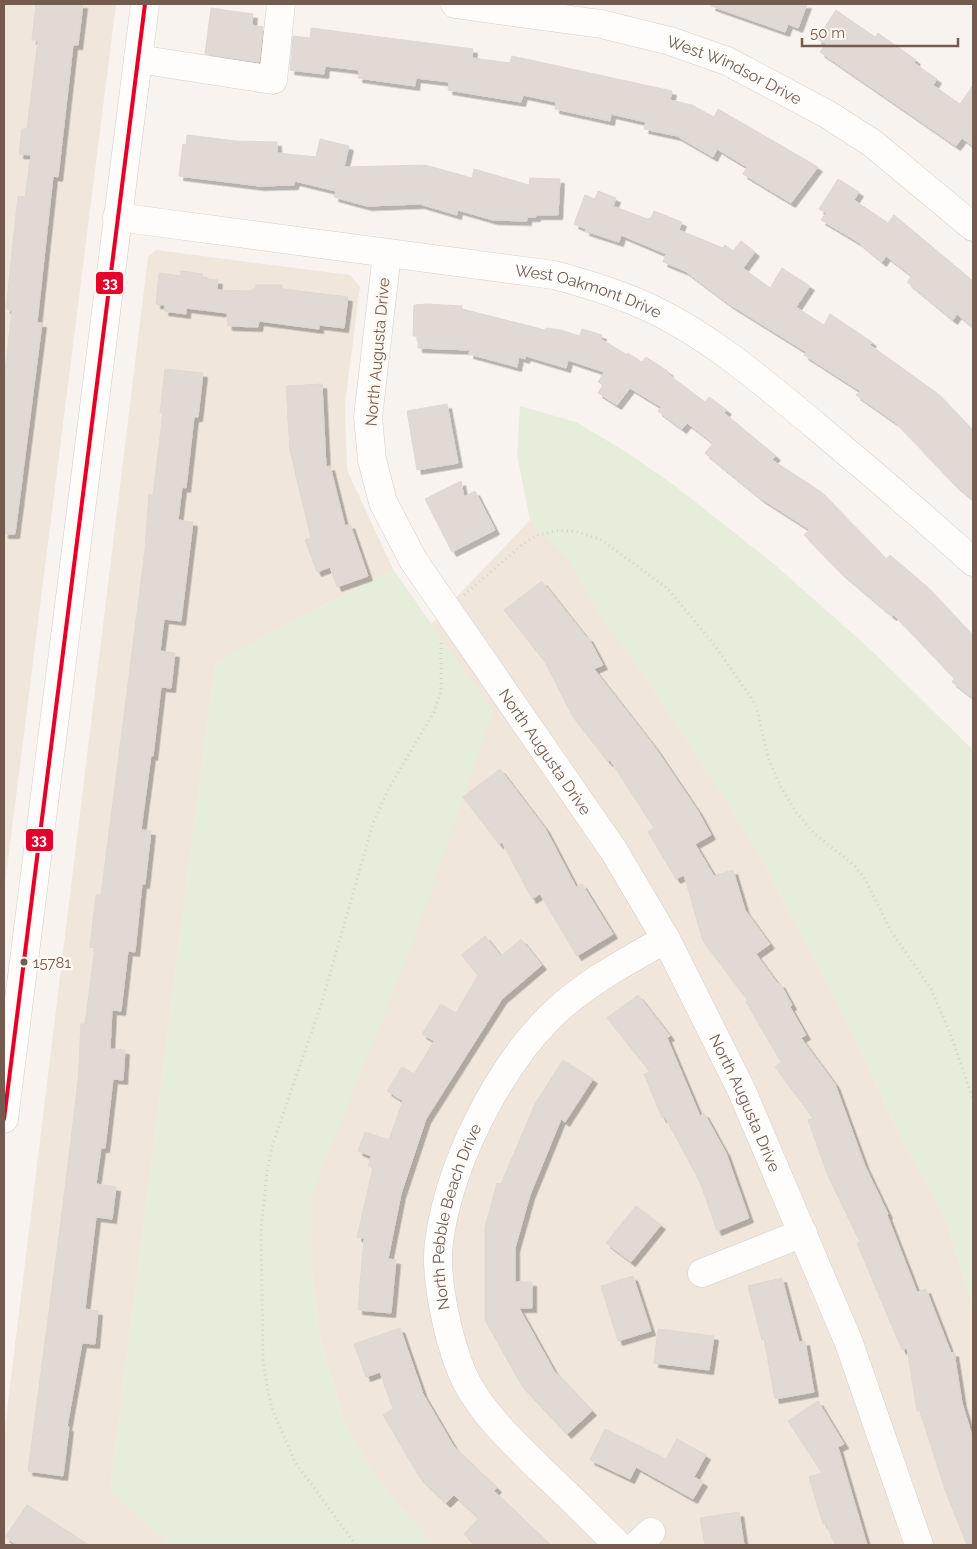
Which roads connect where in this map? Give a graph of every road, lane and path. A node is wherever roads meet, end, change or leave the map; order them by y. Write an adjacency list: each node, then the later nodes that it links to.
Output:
1 (145, 4): 4 (street)
2 (281, 4): 4 (street)
3 (455, 4): 6 (street, West Windsor Drive)
4 (138, 58): 5 (street)
5 (117, 218): 7 (street, West Oakmont Drive); 11 (street)
6 (973, 227)
7 (386, 254): 8 (street, West Oakmont Drive); 9 (street, North Augusta Drive)
8 (973, 562)
9 (452, 617): 10 (street, North Augusta Drive); 12 (path); 16 (path)
10 (666, 939): 14 (street, North Augusta Drive); 17 (street, North Pebble Beach Drive)
11 (10, 1018): 13 (street)
12 (973, 1099)
13 (4, 1119)
14 (803, 1233): 15 (street); 18 (street, North Augusta Drive)
15 (702, 1273)
16 (356, 1545)
17 (618, 1545)
18 (919, 1545)

